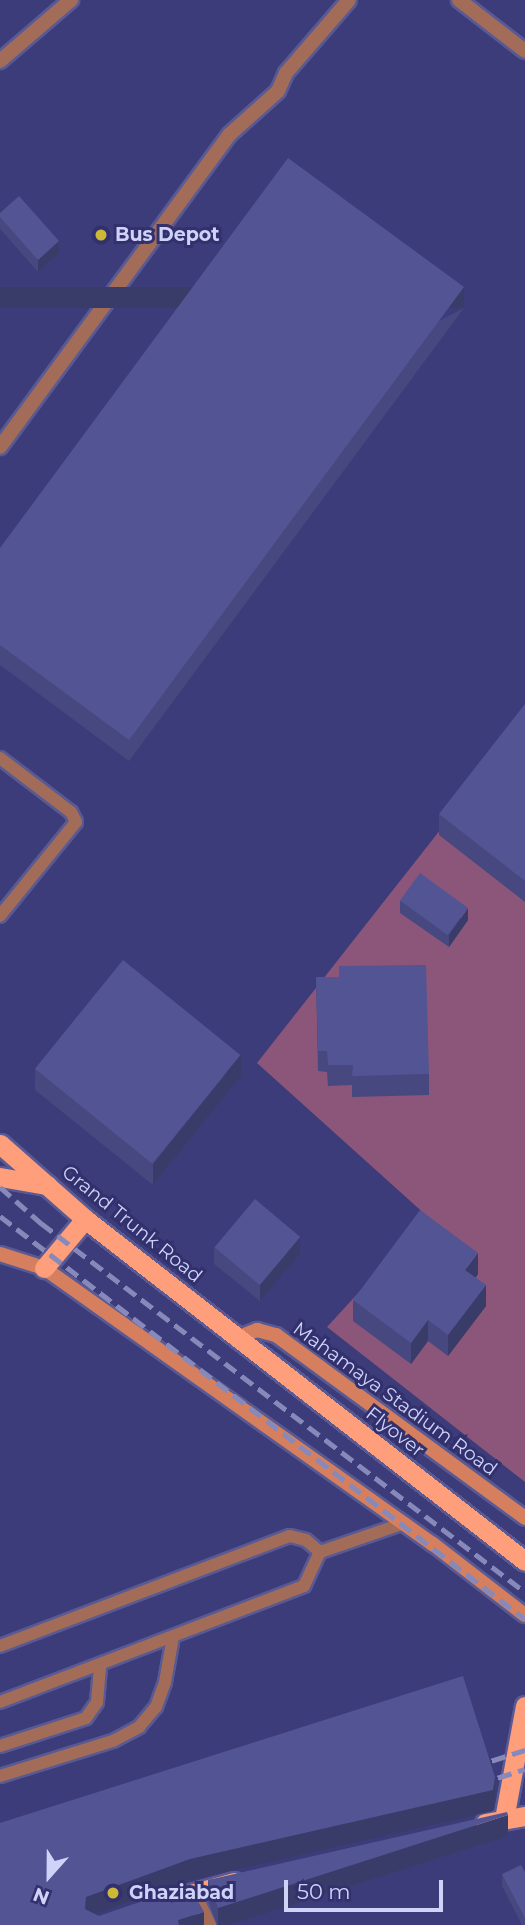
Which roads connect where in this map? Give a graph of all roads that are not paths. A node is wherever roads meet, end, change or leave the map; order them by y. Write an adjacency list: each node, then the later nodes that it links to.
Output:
1 (71, 0): 5 (street)
2 (349, 0): 6 (street)
3 (459, 0): 4 (street)
4 (525, 51)
5 (0, 61)
6 (0, 447)
7 (0, 758): 8 (lane)
8 (0, 916)
9 (0, 1144): 11 (highway, Grand Trunk Road)
10 (0, 1177): 11 (highway)
11 (48, 1185): 12 (highway, Grand Trunk Road)
12 (85, 1219): 14 (highway); 15 (highway, Grand Trunk Road)
13 (0, 1254): 14 (main road)
14 (44, 1268): 17 (main road)
15 (237, 1338): 16 (main road, Mahamaya Stadium Road); 19 (highway, Flyover)
16 (525, 1518)
17 (404, 1523): 18 (lane); 20 (main road)
18 (320, 1552): 21 (lane); 22 (lane)
19 (525, 1561)
20 (525, 1615)
21 (173, 1637): 23 (lane); 27 (lane)
22 (0, 1646)
23 (100, 1666): 24 (lane); 26 (lane)
24 (0, 1702)
25 (525, 1706): 29 (highway)
26 (0, 1746)
27 (0, 1776)
28 (525, 1816): 29 (highway)
29 (504, 1819): 30 (highway)
30 (464, 1828)
31 (260, 1876): 32 (highway)
32 (193, 1892): 33 (highway); 34 (street)
33 (144, 1908)
34 (209, 1925)

